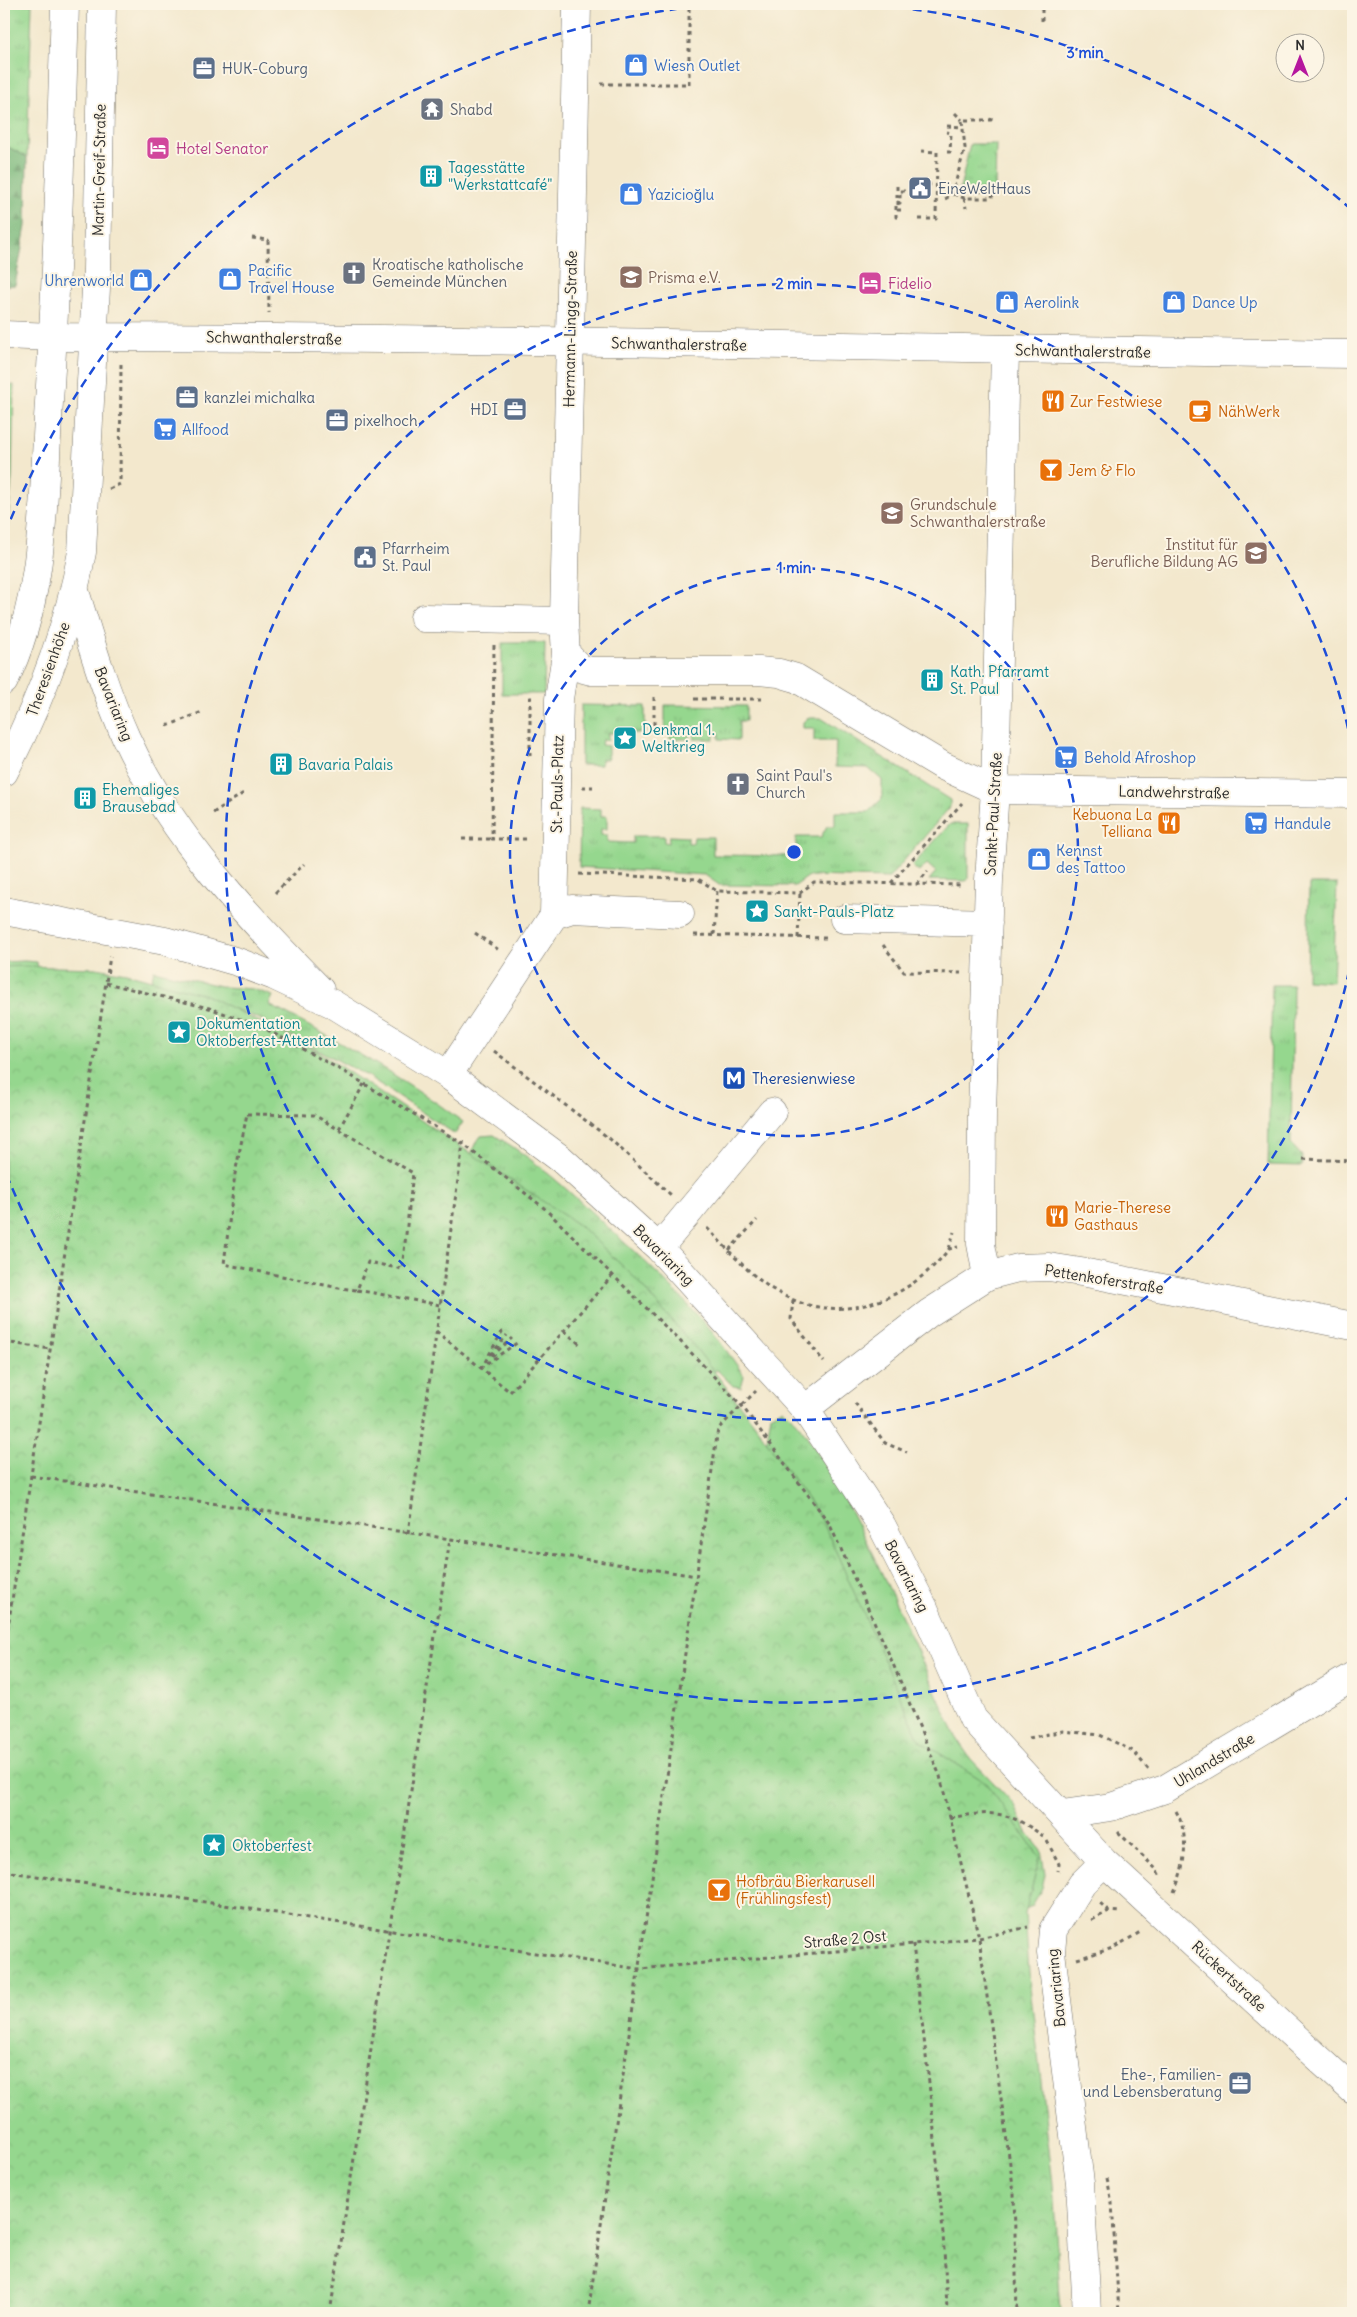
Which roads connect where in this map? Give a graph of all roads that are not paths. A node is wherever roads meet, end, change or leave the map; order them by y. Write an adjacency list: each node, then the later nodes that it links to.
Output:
1 (65, 4): 5 (street)
2 (102, 4): 6 (street, Martin-Greif-Straße)
3 (578, 4): 7 (street, Hermann-Lingg-Straße)
4 (4, 335): 5 (street, Schwanthalerstraße)
5 (54, 336): 6 (street, Schwanthalerstraße); 14 (street)
6 (93, 337): 7 (street, Schwanthalerstraße); 10 (street, Bavariaring)
7 (569, 341): 8 (street, Schwanthalerstraße); 12 (street, Hermann-Lingg-Straße)
8 (1005, 350): 9 (street, Schwanthalerstraße); 16 (street, Sankt-Paul-Straße)
9 (1353, 354)
10 (75, 591): 15 (street, Theresienhöhe); 25 (street, Bavariaring)
11 (424, 618): 12 (street)
12 (564, 620): 13 (street, Hermann-Lingg-Straße)
13 (566, 654): 16 (street); 19 (street, St.-Pauls-Platz)
14 (4, 681)
15 (4, 772)
16 (995, 790): 17 (street, Landwehrstraße); 20 (street, Sankt-Paul-Straße)
17 (1353, 794)
18 (4, 911): 22 (street, Bavariaring)
19 (554, 915): 21 (street); 26 (street)
20 (988, 923): 23 (street); 29 (street, Sankt-Paul-Straße)
21 (684, 924)
22 (107, 929): 24 (street, Bavariaring); 25 (street, Bavariaring)
23 (839, 929)
24 (4, 931)
25 (333, 1004): 26 (street, Bavariaring)
26 (448, 1075): 28 (street, Bavariaring)
27 (772, 1112): 28 (street)
28 (659, 1248): 31 (street, Bavariaring)
29 (987, 1276): 30 (street, Pettenkoferstraße); 31 (street, Pettenkoferstraße)
30 (1353, 1326)
31 (805, 1409): 33 (street, Bavariaring)
32 (1353, 1676): 33 (street, Uhlandstraße)
33 (1062, 1814): 34 (street, Bavariaring)
34 (1104, 1862): 35 (street, Rückertstraße); 36 (street, Bavariaring)
35 (1353, 2090)
36 (1086, 2313)

